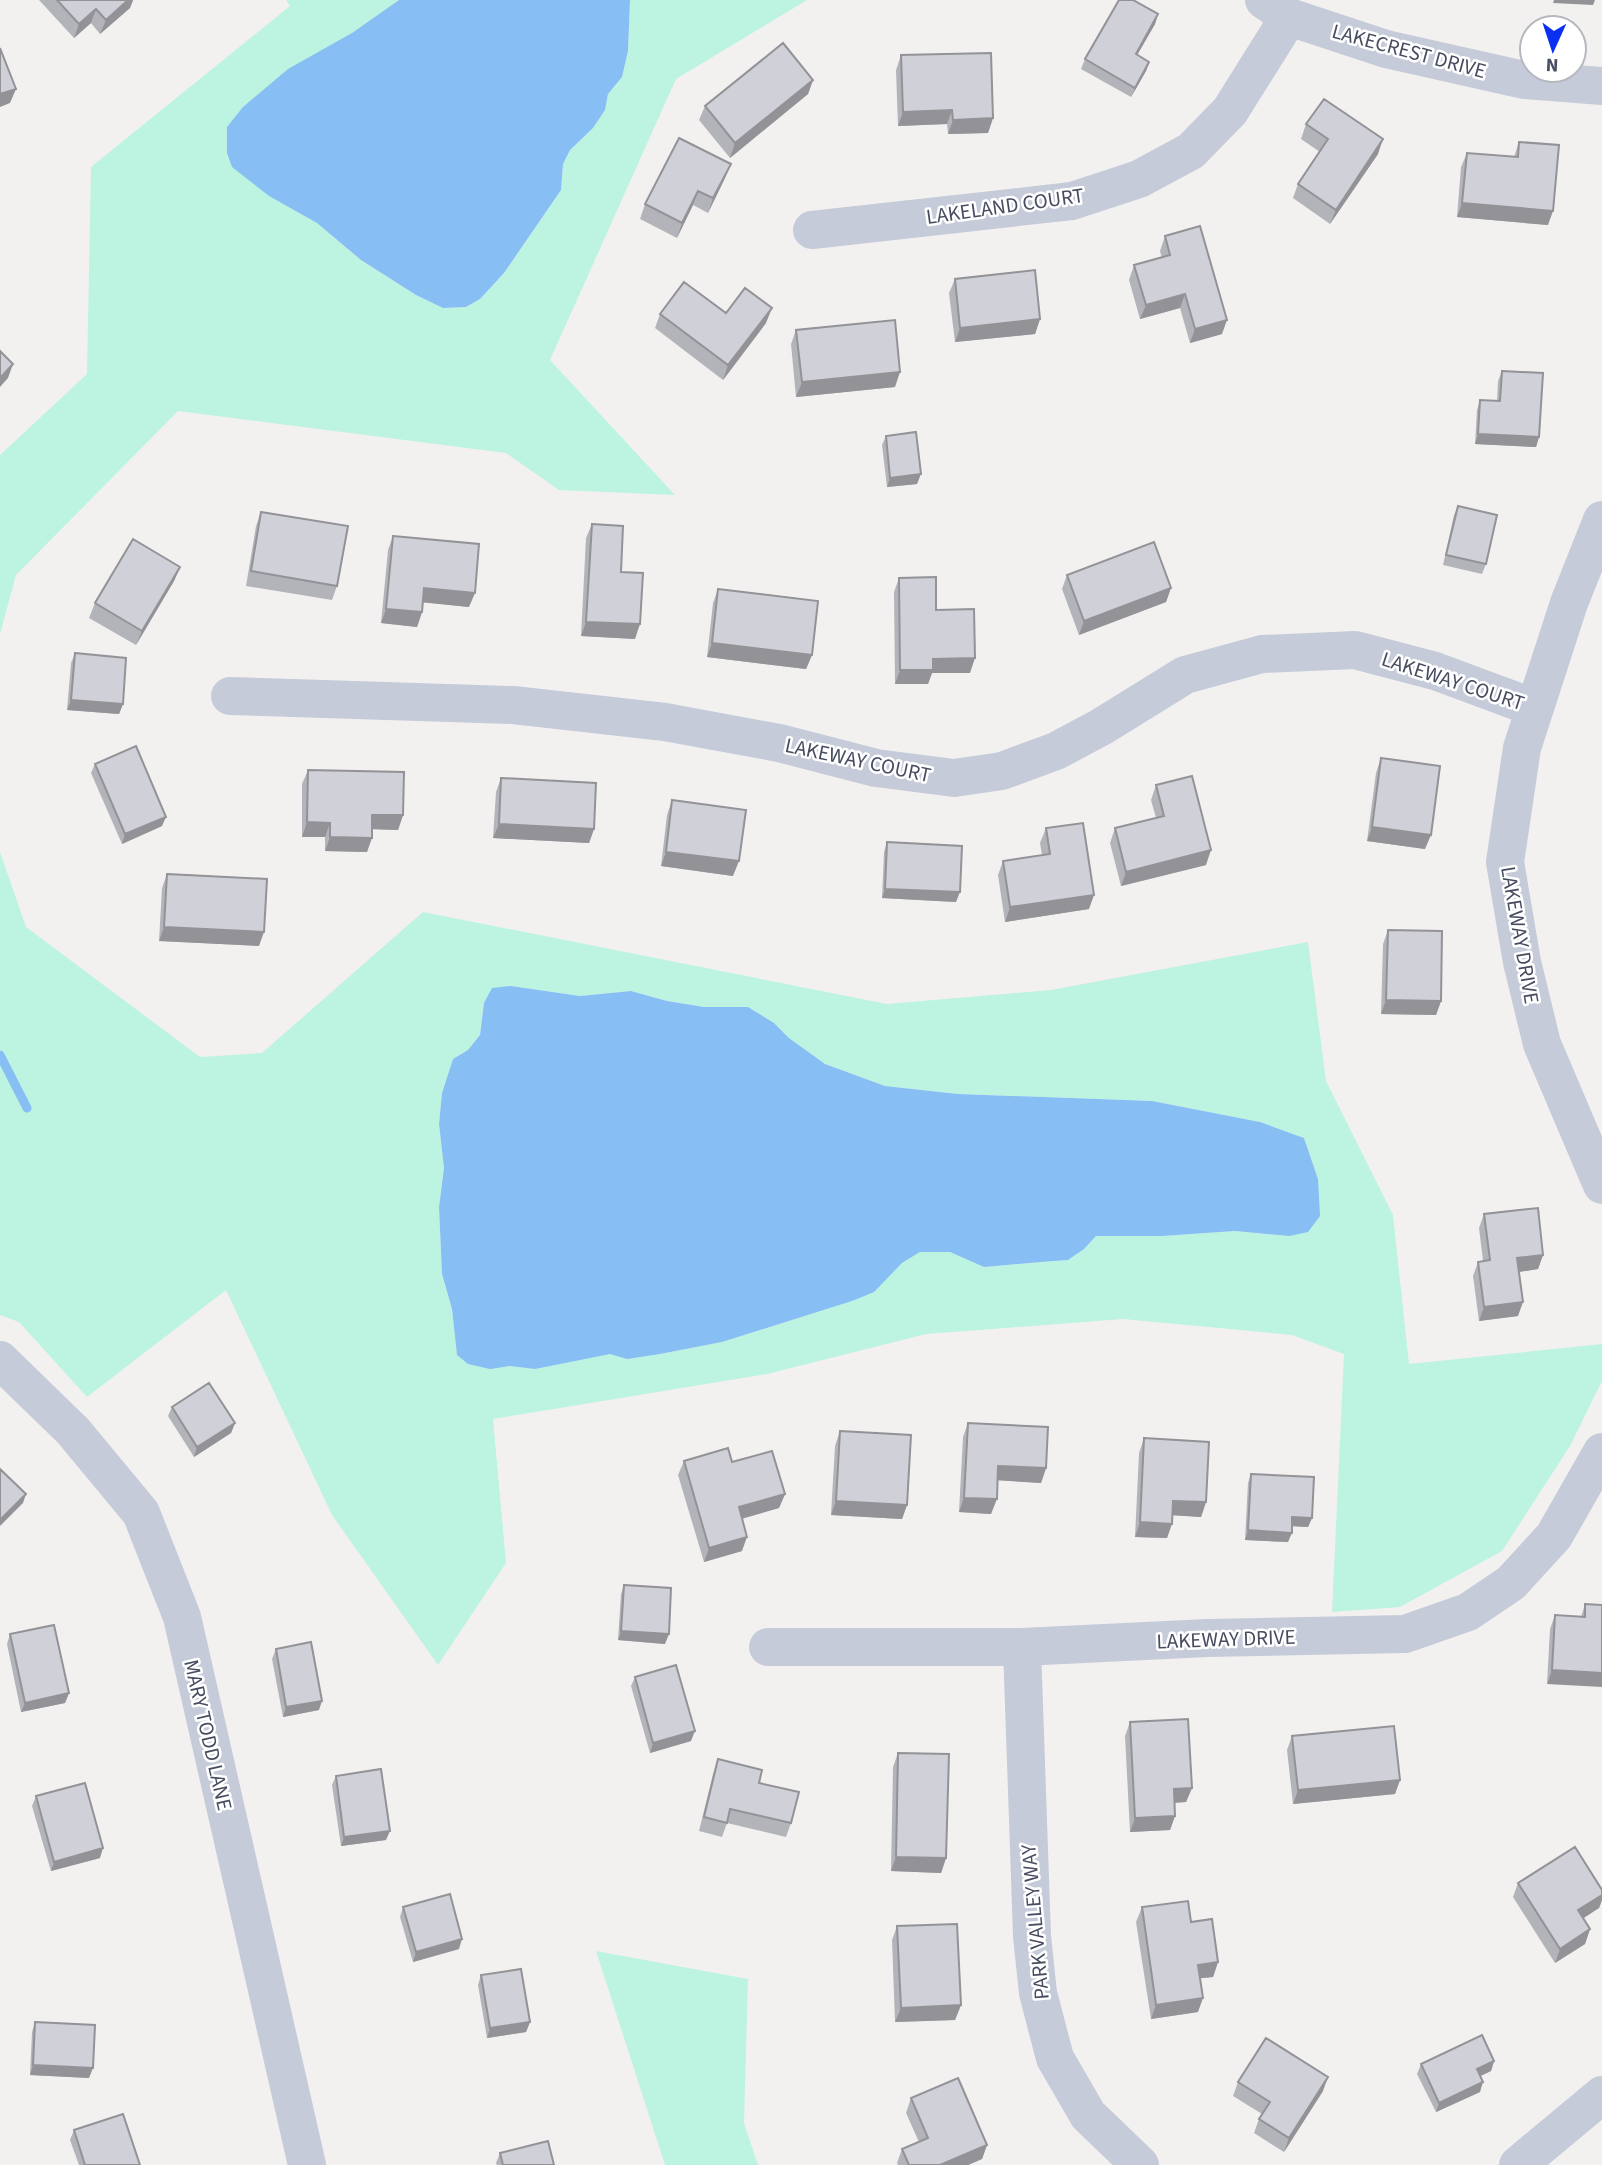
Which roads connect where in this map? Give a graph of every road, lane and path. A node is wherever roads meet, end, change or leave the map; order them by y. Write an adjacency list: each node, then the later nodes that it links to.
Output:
1 (1276, 9): 2 (street, LAKECREST DRIVE); 3 (street, LAKELAND COURT)
2 (1602, 86)
3 (812, 230)
4 (1602, 520): 6 (street, LAKEWAY DRIVE)
5 (230, 696): 6 (street, LAKEWAY COURT)
6 (1535, 708): 7 (street, LAKEWAY DRIVE)
7 (1602, 1185)
8 (0, 1360): 13 (street, MARY TODD LANE)
9 (1602, 1452): 11 (street, LAKEWAY DRIVE)
10 (768, 1647): 11 (street, LAKEWAY DRIVE)
11 (1022, 1647): 14 (street, PARK VALLEY WAY)
12 (1602, 2095): 15 (street)
13 (307, 2165)
14 (1140, 2165)
15 (1518, 2165)

